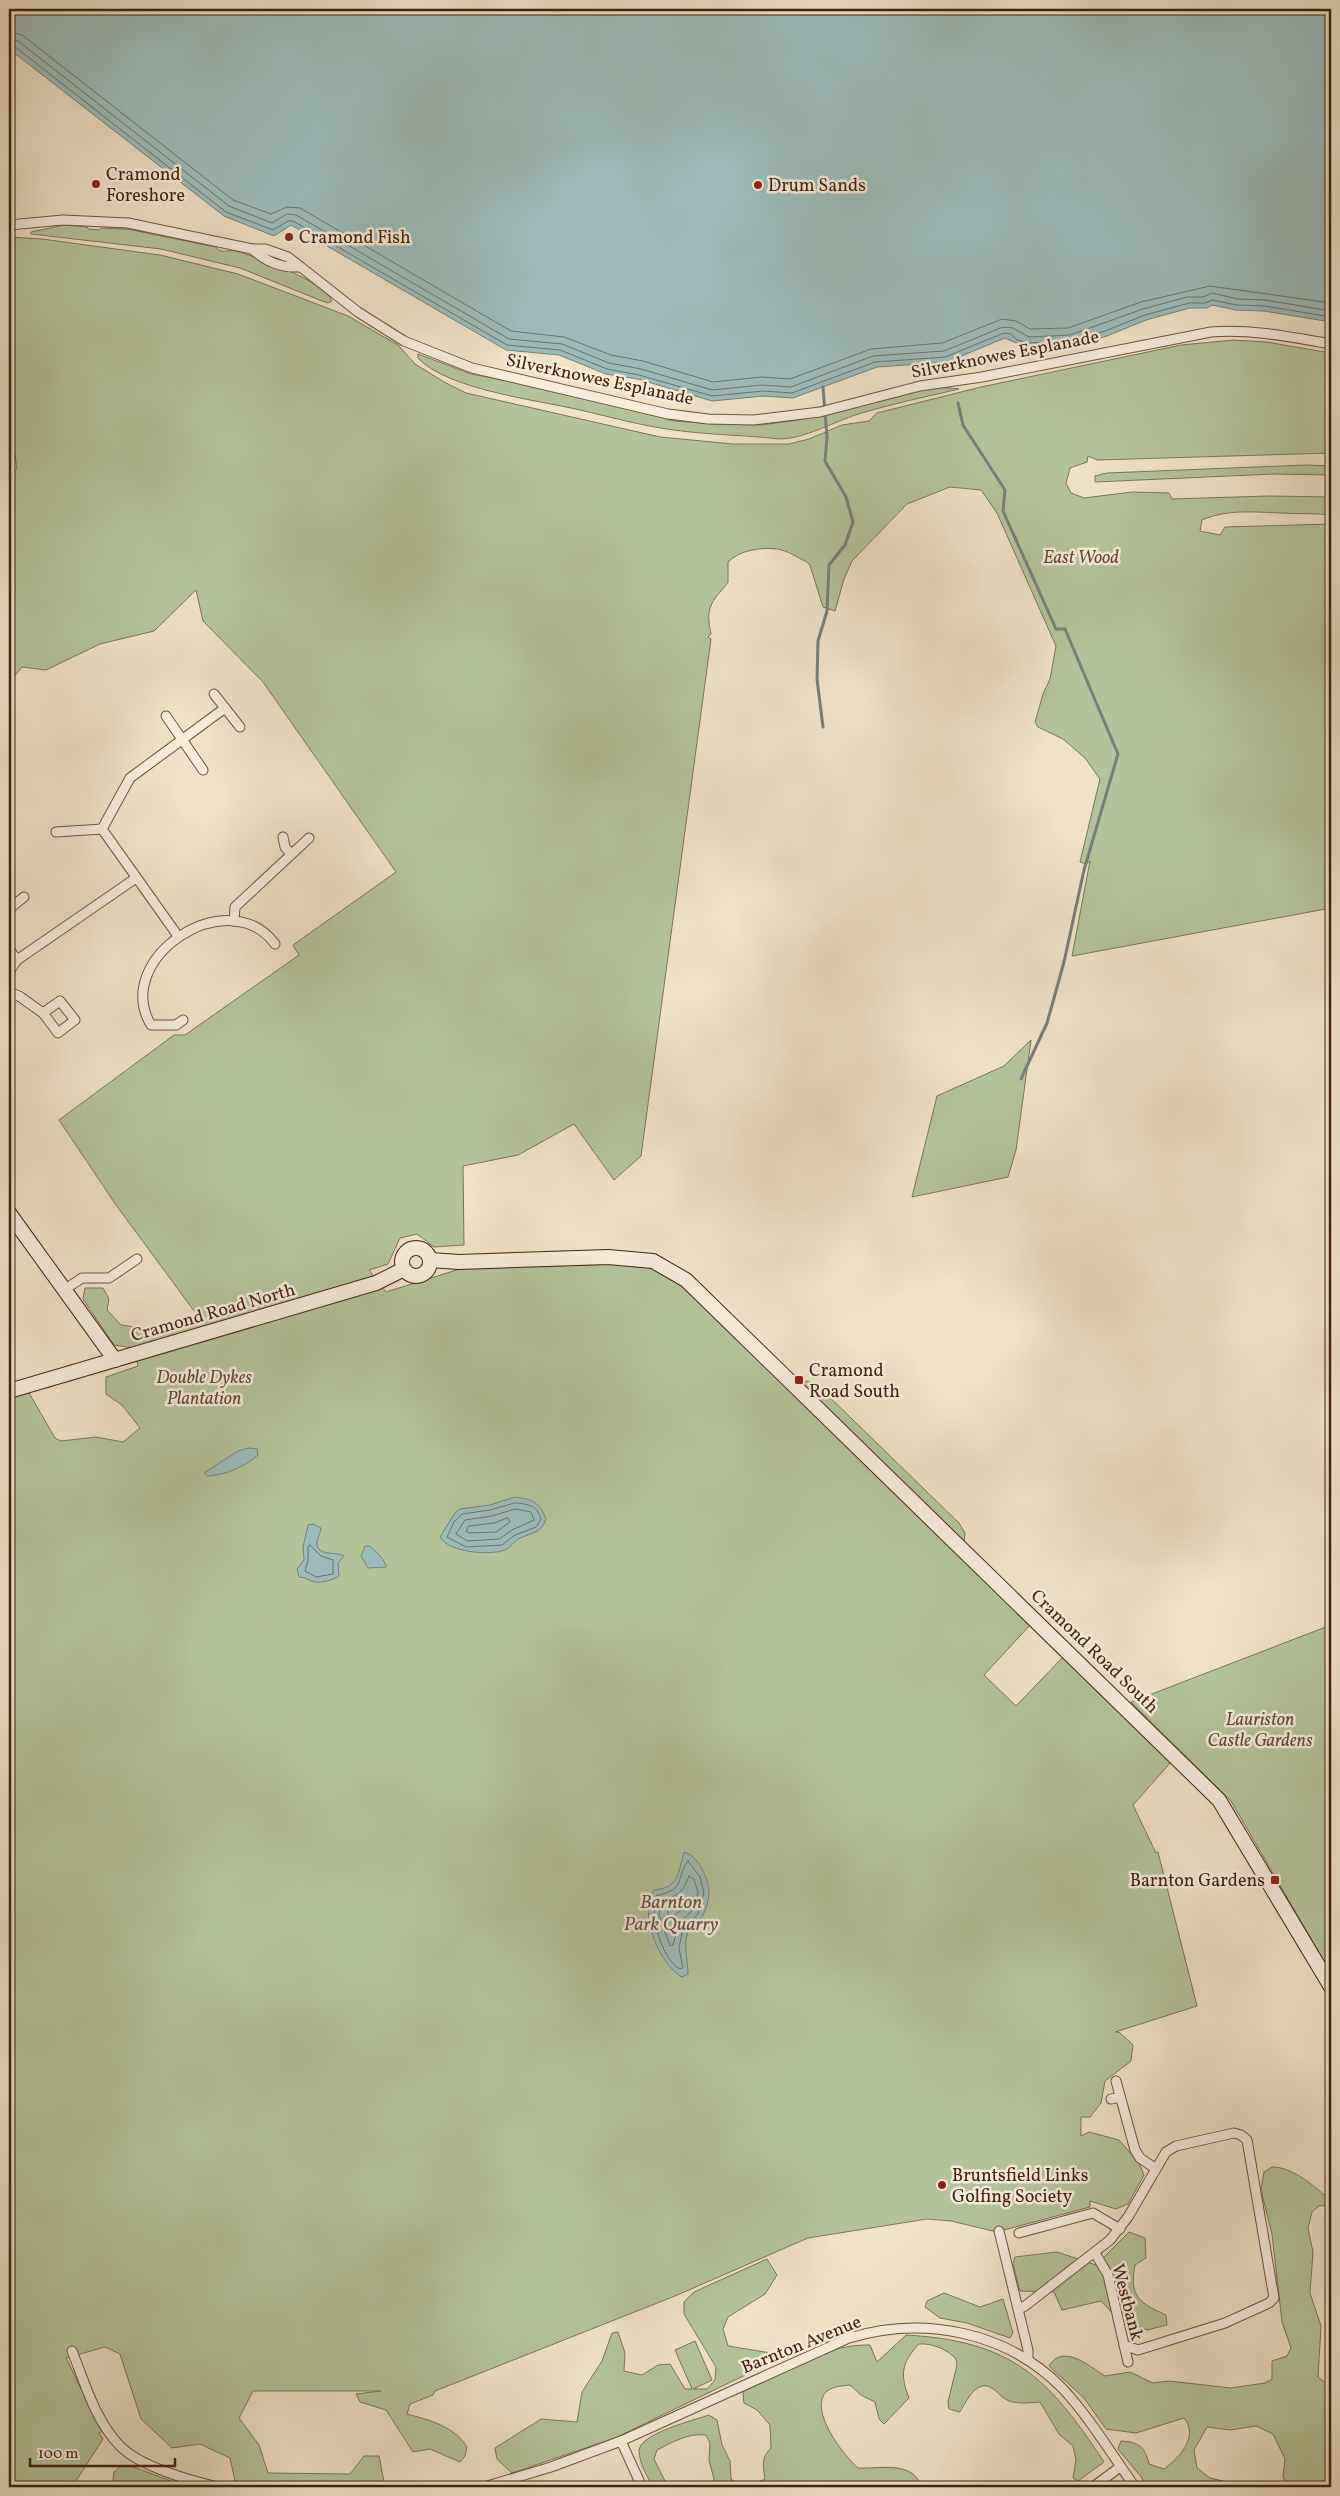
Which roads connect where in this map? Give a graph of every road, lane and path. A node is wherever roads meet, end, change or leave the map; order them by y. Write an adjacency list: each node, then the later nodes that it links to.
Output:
1 (9, 225): 2 (street, Silverknowes Esplanade)
2 (1331, 344)
3 (214, 694): 4 (street)
4 (226, 708): 6 (street); 7 (street)
5 (166, 716): 7 (street)
6 (240, 727)
7 (181, 740): 8 (street); 9 (street)
8 (203, 770)
9 (102, 829): 10 (street); 14 (street)
10 (56, 832)
11 (282, 838): 13 (street)
12 (309, 838): 13 (street)
13 (291, 854): 17 (street)
14 (136, 878): 18 (street); 21 (street)
15 (24, 897): 16 (street)
16 (9, 909)
17 (234, 920): 18 (street); 19 (street)
18 (178, 936): 25 (street)
19 (275, 944)
20 (9, 949): 21 (street)
21 (17, 960): 22 (street)
22 (9, 972)
23 (9, 992): 24 (street)
24 (43, 1013)
25 (183, 1020)
26 (9, 1213): 30 (street, Cramond Road North)
27 (137, 1259): 30 (street)
28 (430, 1260): 29 (street); 29 (street); 33 (street, Cramond Road South)
29 (404, 1269): 31 (street, Cramond Road North)
30 (64, 1290): 31 (street, Cramond Road North)
31 (115, 1360): 32 (street)
32 (9, 1391)
33 (1331, 1987)
34 (1116, 2081): 35 (street)
35 (1120, 2097): 36 (street); 37 (street)
36 (1110, 2099)
37 (1156, 2169): 38 (street); 43 (street)
38 (1120, 2229): 40 (street); 41 (street)
39 (999, 2231): 42 (street)
40 (1019, 2233)
41 (1095, 2253): 42 (street); 43 (street, Westbank)
42 (1018, 2308): 45 (street)
43 (1124, 2345): 46 (street, Westbank)
44 (72, 2351): 49 (street)
45 (1028, 2360): 47 (street, Barnton Avenue); 48 (street, Barnton Avenue)
46 (1128, 2362)
47 (621, 2441): 50 (street, Barnton Avenue); 51 (street)
48 (1120, 2467): 52 (street); 53 (street, Barnton Avenue)
49 (218, 2487)
50 (484, 2487)
51 (642, 2487)
52 (1093, 2487)
53 (1135, 2487)

